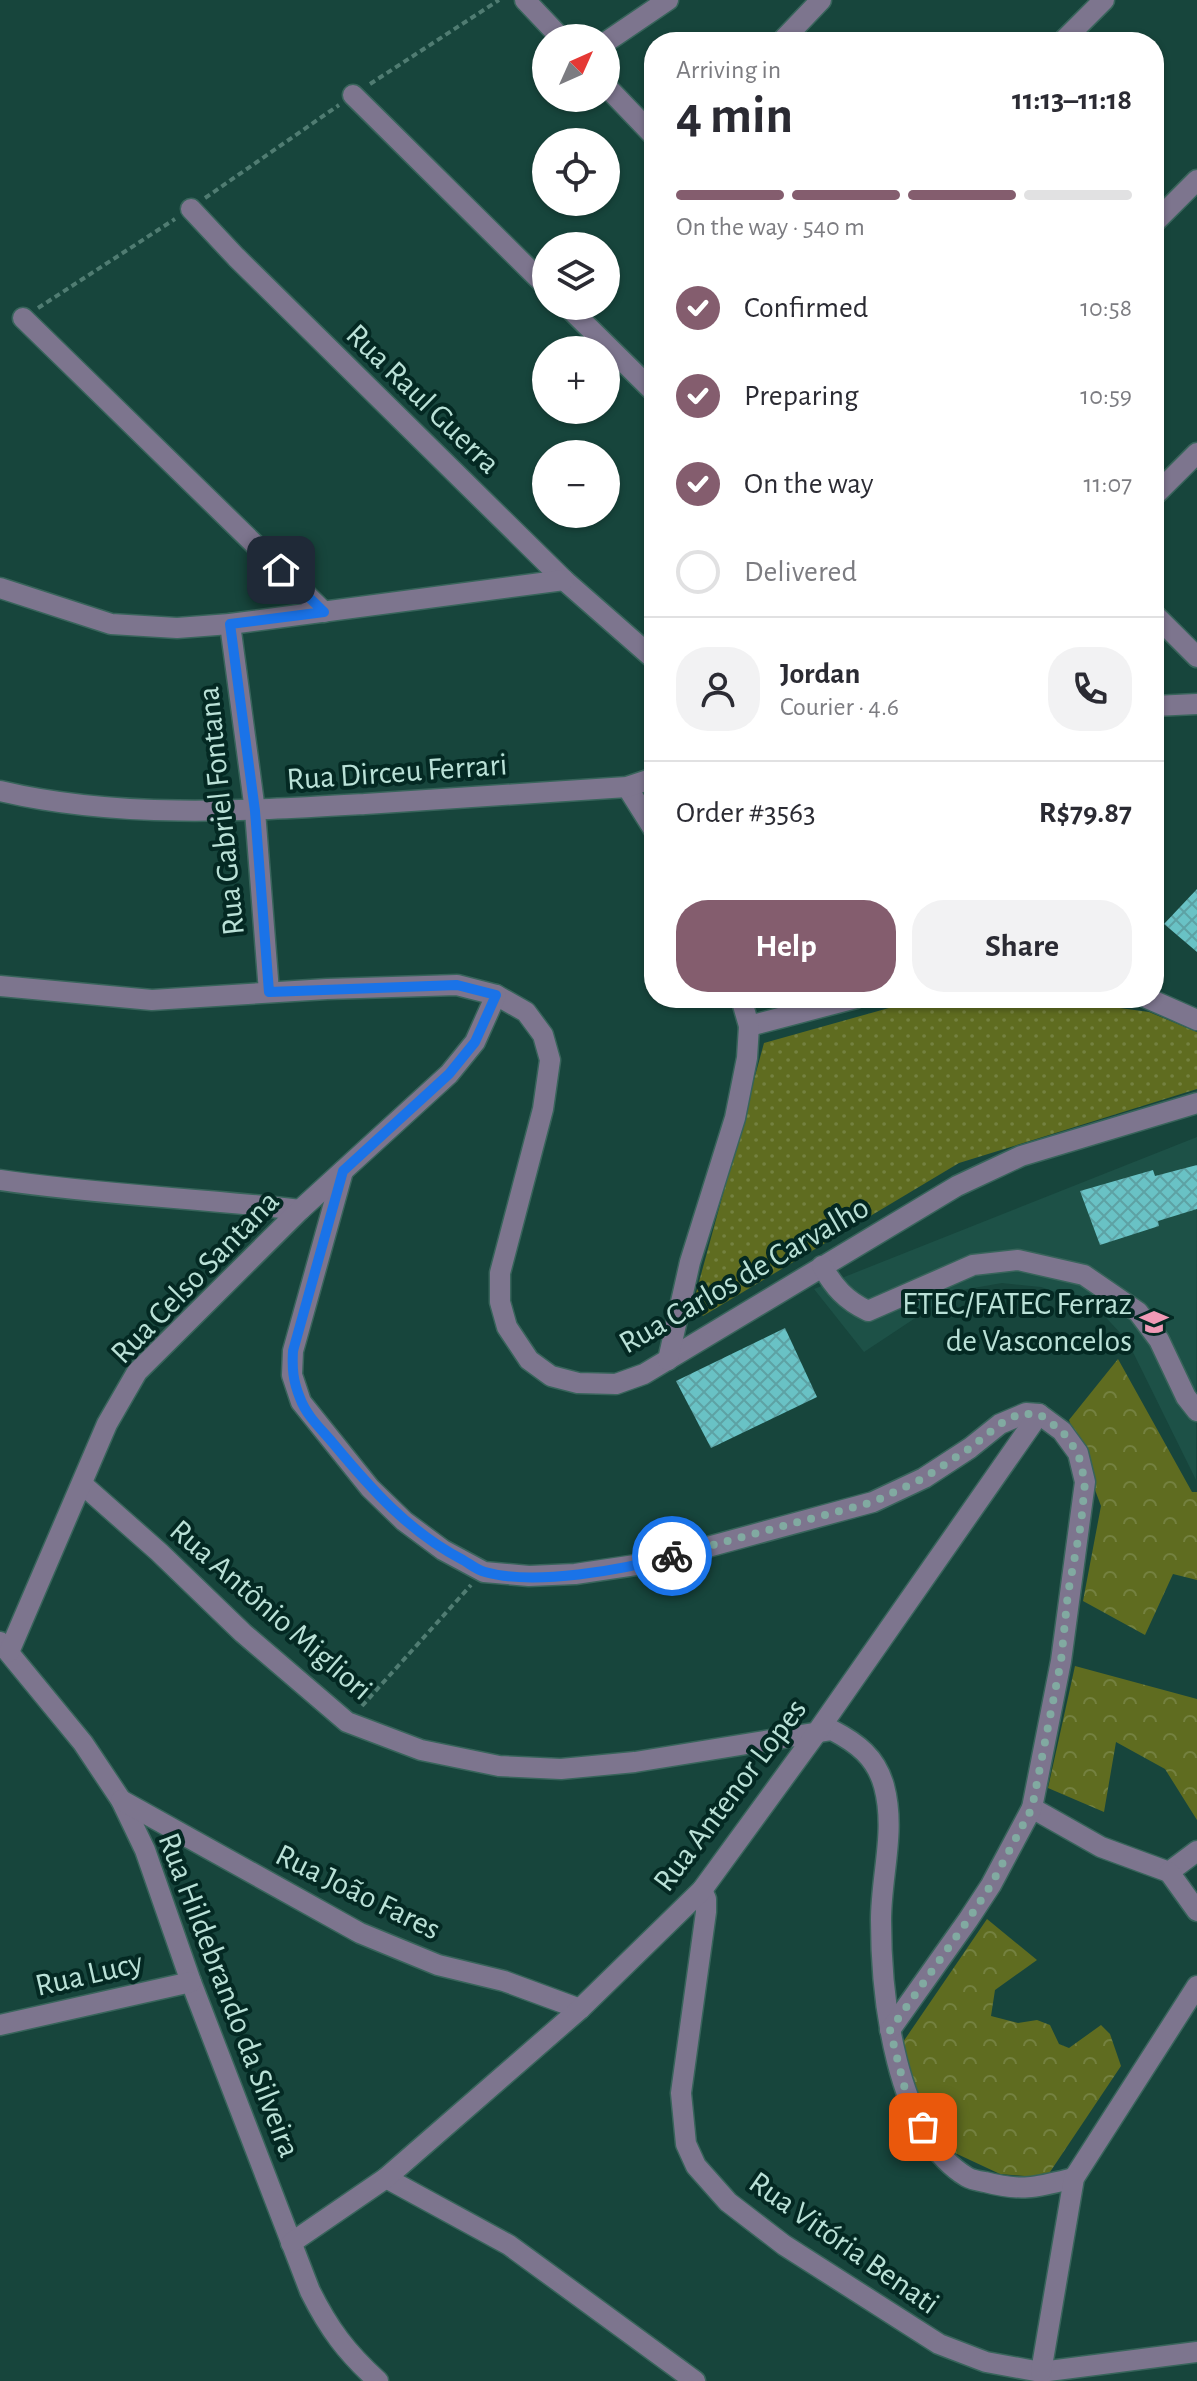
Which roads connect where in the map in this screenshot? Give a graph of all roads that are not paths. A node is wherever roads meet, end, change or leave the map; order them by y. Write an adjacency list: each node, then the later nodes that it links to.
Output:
1 (525, 0): 5 (street)
2 (668, 0): 8 (street)
3 (821, 0): 6 (street)
4 (1104, 0): 7 (street)
5 (548, 24)
6 (791, 32)
7 (1072, 32)
8 (620, 33)
9 (353, 95): 15 (street)
10 (620, 101): 11 (street)
11 (644, 126)
12 (1197, 180): 14 (street)
13 (191, 209): 21 (street, Rua Raul Guerra)
14 (1164, 213)
15 (532, 272)
16 (23, 318): 23 (street)
17 (581, 320): 18 (street)
18 (644, 382)
19 (1197, 453): 20 (street)
20 (1164, 486)
21 (564, 580): 23 (street); 26 (street, Rua Raul Guerra)
22 (0, 588): 24 (street)
23 (324, 612): 24 (street)
24 (230, 624): 33 (street, Rua Gabriel Fontana)
25 (1164, 624): 27 (street)
26 (644, 650)
27 (1197, 657)
28 (1197, 704): 29 (street)
29 (1164, 706)
30 (644, 781): 31 (street, Rua Dirceu Ferrari)
31 (627, 787): 33 (street, Rua Dirceu Ferrari); 34 (street)
32 (0, 791): 33 (street, Rua Dirceu Ferrari)
33 (255, 811): 36 (street, Rua Gabriel Fontana)
34 (644, 814)
35 (0, 986): 36 (street)
36 (269, 992): 37 (street)
37 (496, 995): 44 (street, Rua Celso Santana); 48 (street, Rua Carlos de Carvalho)
38 (1164, 1005): 41 (street)
39 (744, 1008): 42 (street)
40 (818, 1008): 42 (street)
41 (1197, 1020)
42 (749, 1026): 48 (street)
43 (1197, 1103): 47 (street, Rua Carlos de Carvalho)
44 (343, 1171): 46 (street, Rua Celso Santana); 50 (street)
45 (0, 1180): 46 (street)
46 (300, 1210): 51 (street, Rua Celso Santana)
47 (822, 1266): 48 (street, Rua Carlos de Carvalho); 49 (street)
48 (668, 1360)
49 (1197, 1411)
50 (1039, 1414): 53 (street, Rua Antenor Lopes); 55 (street)
51 (82, 1484): 52 (street, Rua Celso Santana); 53 (street, Rua Antônio Migliori)
52 (5, 1647): 54 (street, Rua Hildebrando da Silveira)
53 (815, 1735): 58 (street, Rua Antenor Lopes); 64 (street, Rua Antônio Migliori)
54 (121, 1800): 60 (street, Rua Hildebrando da Silveira); 62 (street, Rua João Fares)
55 (1032, 1808): 57 (street); 64 (street)
56 (1197, 1851): 57 (street)
57 (1169, 1872): 59 (street)
58 (702, 1890): 62 (street, Rua Antenor Lopes); 69 (street, Rua Vitória Benati)
59 (1197, 1911)
60 (191, 1982): 63 (street, Rua Lucy); 67 (street, Rua Hildebrando da Silveira)
61 (1197, 1986): 66 (street)
62 (580, 2009): 65 (street, Rua Antenor Lopes)
63 (0, 2025)
64 (890, 2030): 66 (street, Rua Antônio Migliori)
65 (386, 2178): 67 (street, Rua Antenor Lopes); 71 (street)
66 (1074, 2178): 69 (street)
67 (291, 2243): 70 (street, Rua Hildebrando da Silveira)
68 (1197, 2352): 69 (street, Rua Vitória Benati)
69 (1041, 2372)
70 (378, 2381)
71 (695, 2381)

